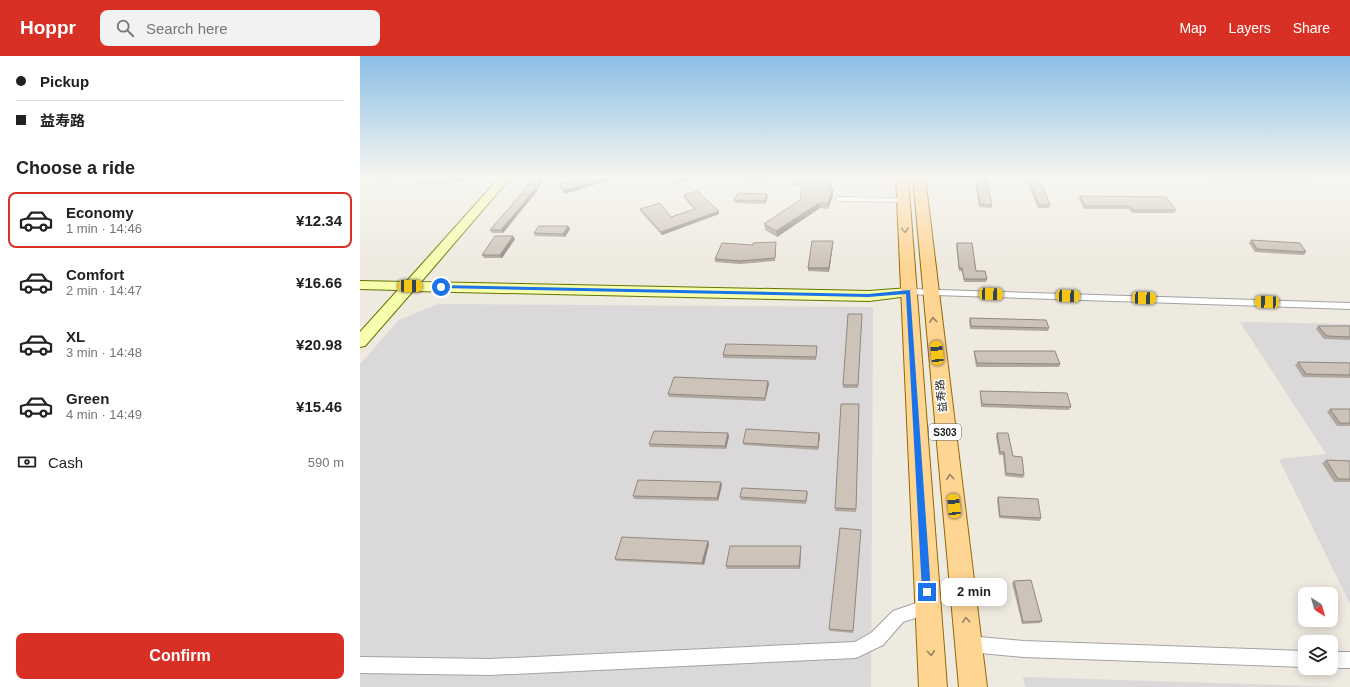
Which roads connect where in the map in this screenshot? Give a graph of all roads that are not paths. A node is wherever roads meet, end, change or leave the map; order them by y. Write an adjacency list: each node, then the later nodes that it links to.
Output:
1 (472, 206): 6 (street)
2 (478, 206): 6 (street)
3 (903, 206): 8 (main road, S303, one-way to 8)
4 (922, 206): 9 (main road, 益寿路 / S303)
5 (360, 278): 6 (street)
6 (407, 282): 7 (street); 8 (street); 11 (street); 12 (street)
7 (360, 285)
8 (908, 292): 9 (street); 13 (main road, S303)
9 (930, 292): 10 (street); 14 (main road, 益寿路 / S303, one-way to 9)
10 (1350, 306)
11 (360, 329)
12 (360, 342)
13 (928, 607): 18 (street); 19 (main road, S303, one-way to 19)
14 (969, 644): 15 (street); 20 (main road, 益寿路 / S303)
15 (1298, 659)
16 (1338, 660): 17 (street)
17 (1350, 660)
18 (360, 664)
19 (933, 687)
20 (973, 687)

